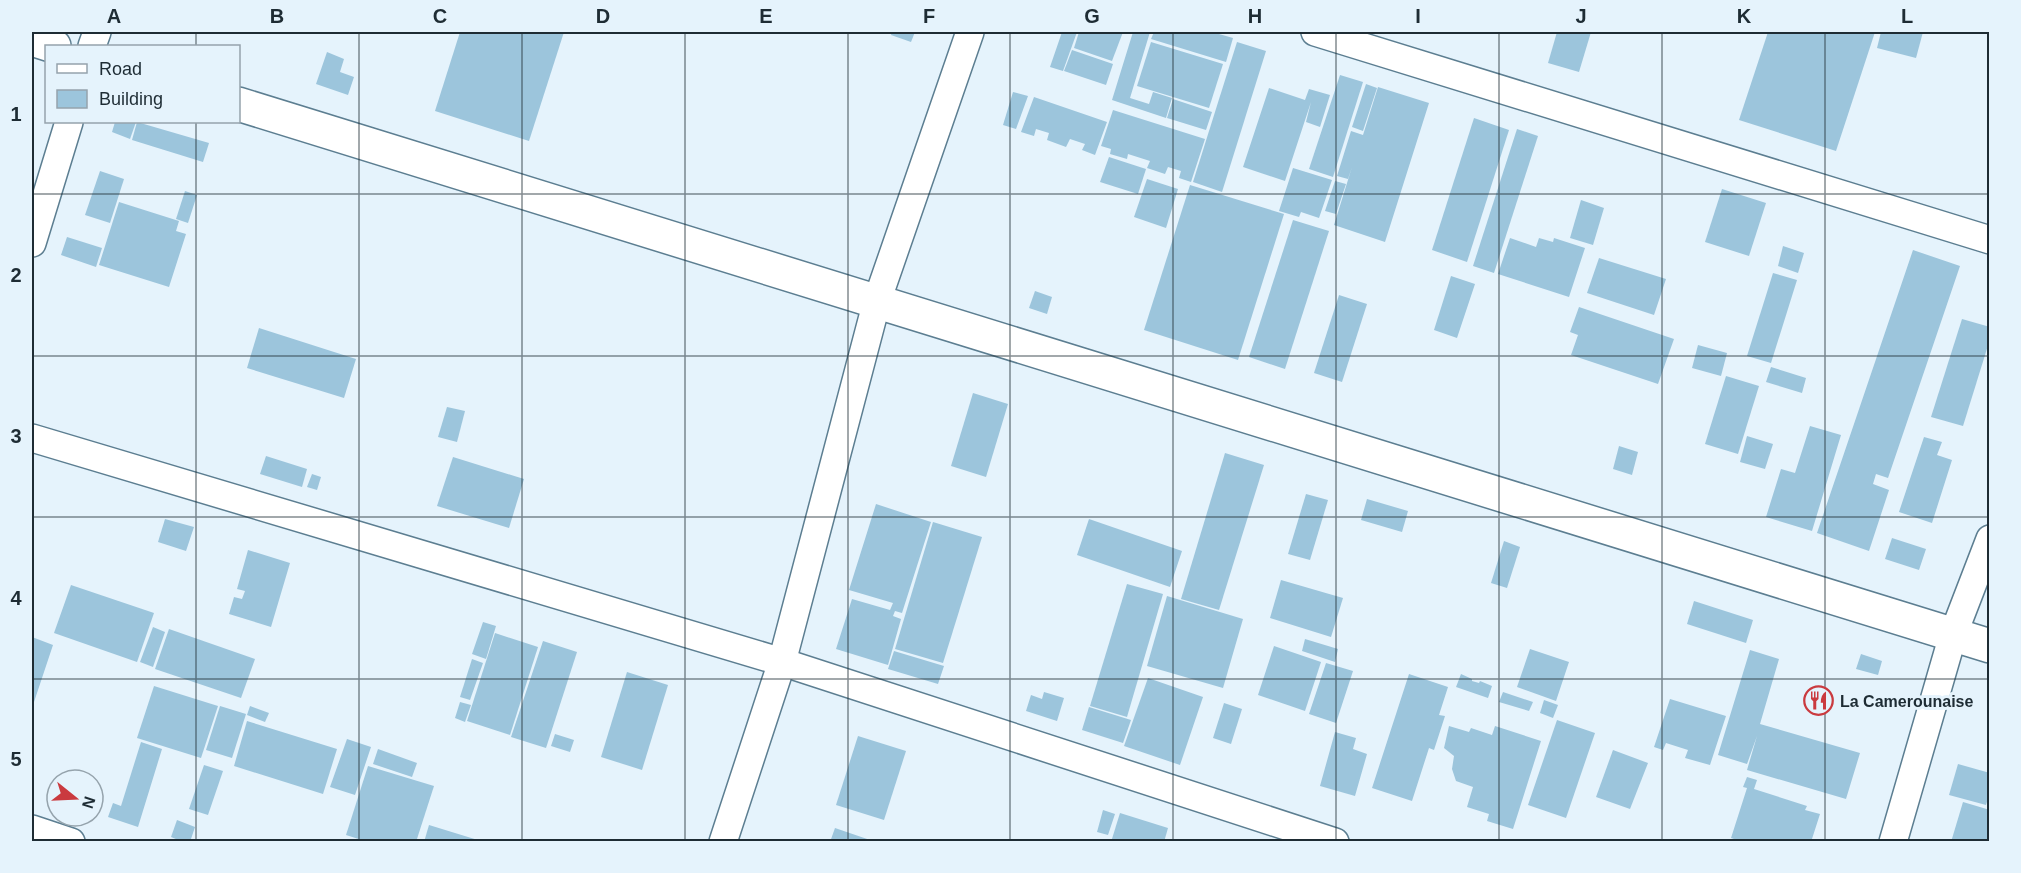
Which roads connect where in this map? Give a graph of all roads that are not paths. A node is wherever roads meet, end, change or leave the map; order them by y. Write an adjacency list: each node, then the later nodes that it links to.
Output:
1 (970, 32): 9 (street)
2 (1315, 32): 7 (street)
3 (32, 39): 4 (street)
4 (51, 45)
5 (240, 105): 9 (street)
6 (69, 123): 8 (street)
7 (1989, 240)
8 (32, 243)
9 (877, 301): 12 (street); 14 (street)
10 (32, 438): 14 (street)
11 (1989, 539): 12 (street)
12 (1953, 635): 13 (street); 19 (street)
13 (1989, 646)
14 (782, 662): 17 (street); 18 (street)
15 (32, 829): 16 (street)
16 (71, 842)
17 (723, 842)
18 (1335, 842)
19 (1893, 842)

